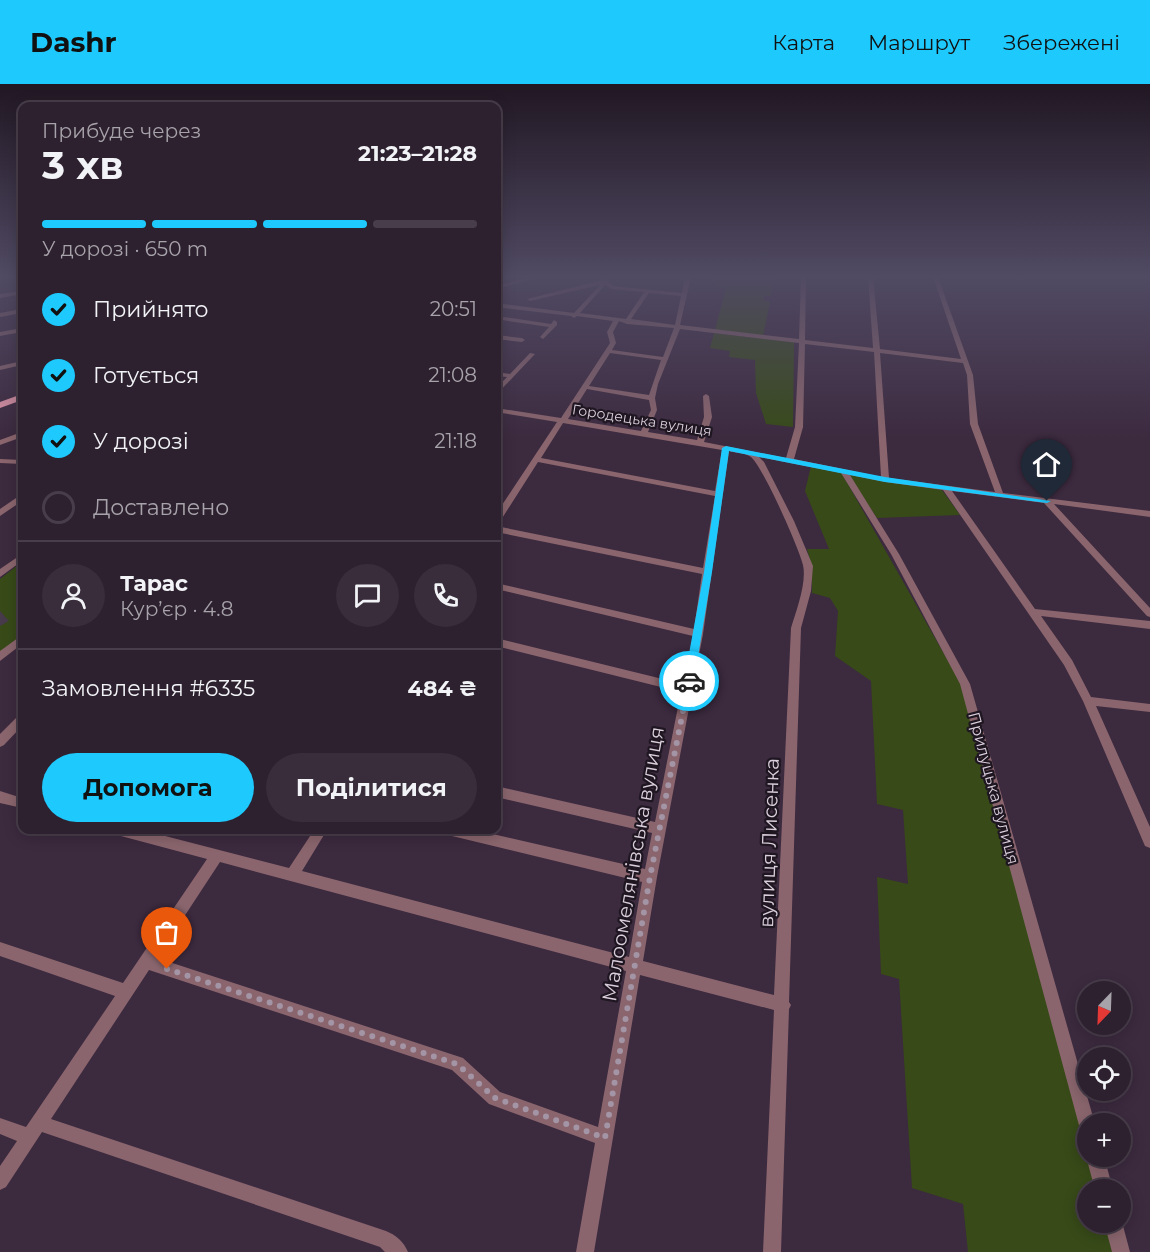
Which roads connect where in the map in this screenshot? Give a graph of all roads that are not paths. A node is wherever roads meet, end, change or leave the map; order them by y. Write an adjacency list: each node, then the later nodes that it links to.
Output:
1 (548, 332): 8 (street)
2 (610, 332): 12 (street)
3 (676, 332): 15 (street)
4 (710, 332): 11 (street)
5 (801, 332): 11 (street)
6 (874, 332): 13 (street)
7 (954, 332): 16 (street)
8 (543, 337)
9 (501, 338): 10 (street)
10 (522, 340)
11 (800, 341): 13 (street); 35 (street)
12 (608, 351): 15 (street); 21 (street)
13 (875, 351): 16 (street); 40 (street)
14 (532, 354): 20 (street)
15 (665, 359): 25 (street)
16 (964, 361): 43 (street)
17 (18, 364): 18 (street)
18 (0, 368)
19 (501, 375): 20 (street)
20 (512, 376): 22 (street)
21 (586, 387): 25 (street); 28 (street)
22 (501, 388)
23 (706, 396): 32 (street)
24 (18, 398): 26 (main road)
25 (652, 398): 29 (street)
26 (0, 405)
27 (501, 411): 28 (street, Городецька вулиця)
28 (562, 421): 29 (street, Городецька вулиця); 36 (street)
29 (644, 434): 32 (street, Городецька вулиця)
30 (18, 436): 31 (street)
31 (0, 443)
32 (700, 443): 33 (street, Городецька вулиця)
33 (726, 448): 34 (street, Городецька вулиця); 42 (street, Малоомелянівська вулиця)
34 (750, 452): 35 (street, Городецька вулиця); 83 (street, вулиця Лисенка)
35 (786, 458): 39 (street, Городецька вулиця)
36 (537, 460): 42 (street); 47 (street)
37 (0, 461): 38 (street)
38 (18, 462)
39 (843, 471): 40 (street, Городецька вулиця); 84 (street, Прилуцька вулиця)
40 (885, 480): 41 (street, Городецька вулиця)
41 (946, 488): 43 (street, Городецька вулиця); 54 (street)
42 (718, 494): 51 (street, Малоомелянівська вулиця)
43 (1000, 495): 45 (street, Городецька вулиця)
44 (18, 501): 46 (street)
45 (1047, 501): 48 (street, Городецька вулиця); 55 (street)
46 (0, 513)
47 (501, 514)
48 (1150, 514)
49 (501, 530): 51 (street)
50 (18, 562): 52 (street)
51 (708, 572): 57 (street, Малоомелянівська вулиця)
52 (0, 573)
53 (501, 587): 57 (street)
54 (1032, 612): 56 (street); 62 (street)
55 (1150, 614)
56 (1150, 624)
57 (698, 634): 61 (street, Малоомелянівська вулиця)
58 (18, 642): 60 (street)
59 (501, 643): 61 (street)
60 (0, 657)
61 (687, 688): 71 (street, Малоомелянівська вулиця)
62 (1088, 701): 63 (street); 69 (street)
63 (1150, 708)
64 (18, 723): 65 (street)
65 (0, 742)
66 (501, 792): 71 (street)
67 (0, 797): 68 (street)
68 (18, 802)
69 (1136, 810): 70 (street); 75 (street)
70 (1150, 812)
71 (659, 829): 78 (street, Малоомелянівська вулиця)
72 (136, 834): 76 (street)
73 (318, 834): 77 (street)
74 (469, 834): 78 (street)
75 (1150, 842)
76 (217, 855): 77 (street); 80 (street)
77 (292, 875): 81 (street)
78 (650, 877): 81 (street, Малоомелянівська вулиця)
79 (0, 949): 82 (street)
80 (146, 962): 82 (street); 87 (street)
81 (635, 967): 83 (street); 87 (street, Малоомелянівська вулиця)
82 (126, 992): 86 (street)
83 (783, 1005): 92 (street, вулиця Лисенка)
84 (1084, 1113)
85 (0, 1126): 86 (street)
86 (34, 1130): 88 (street); 90 (street)
87 (605, 1138): 91 (street, Малоомелянівська вулиця)
88 (0, 1181)
89 (1116, 1233): 93 (street)
90 (399, 1252)
91 (585, 1252)
92 (772, 1252)
93 (1121, 1252)

